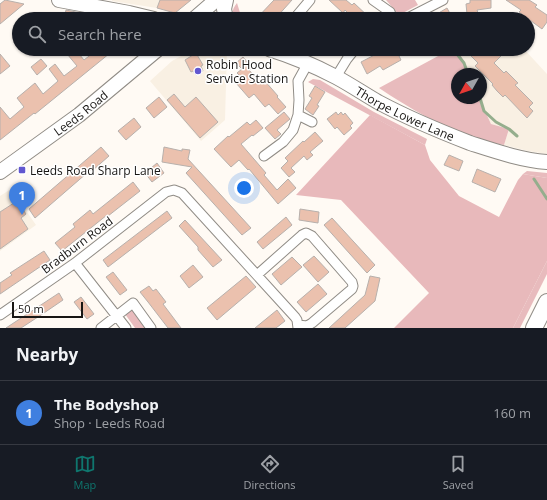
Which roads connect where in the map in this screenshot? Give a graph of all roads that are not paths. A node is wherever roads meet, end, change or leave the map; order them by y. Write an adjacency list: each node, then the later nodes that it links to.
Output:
1 (59, 0): 7 (main road)
2 (216, 0): 8 (main road)
3 (226, 0): 9 (main road)
4 (310, 0): 10 (street)
5 (373, 0): 11 (street)
6 (443, 0): 12 (street)
7 (121, 12)
8 (202, 12)
9 (225, 12)
10 (300, 12)
11 (390, 12)
12 (420, 12)
13 (149, 56): 22 (main road, Leeds Road)
14 (288, 56): 16 (main road, Thorpe Lower Lane)
15 (349, 56): 17 (street)
16 (308, 63): 17 (main road, Thorpe Lower Lane); 18 (street)
17 (336, 78): 21 (main road, Thorpe Lower Lane)
18 (298, 116): 19 (street); 20 (street)
19 (312, 122)
20 (264, 156)
21 (547, 162)
22 (0, 172)
23 (75, 263): 24 (street, Bradburn Road); 26 (street, Bradburn Road); 27 (street)
24 (257, 275): 28 (street); 28 (street)
25 (547, 302): 32 (highway)
26 (0, 314)
27 (116, 316): 29 (street); 30 (street); 31 (street)
28 (298, 326)
29 (101, 328)
30 (126, 328)
31 (152, 328)
32 (534, 328)

